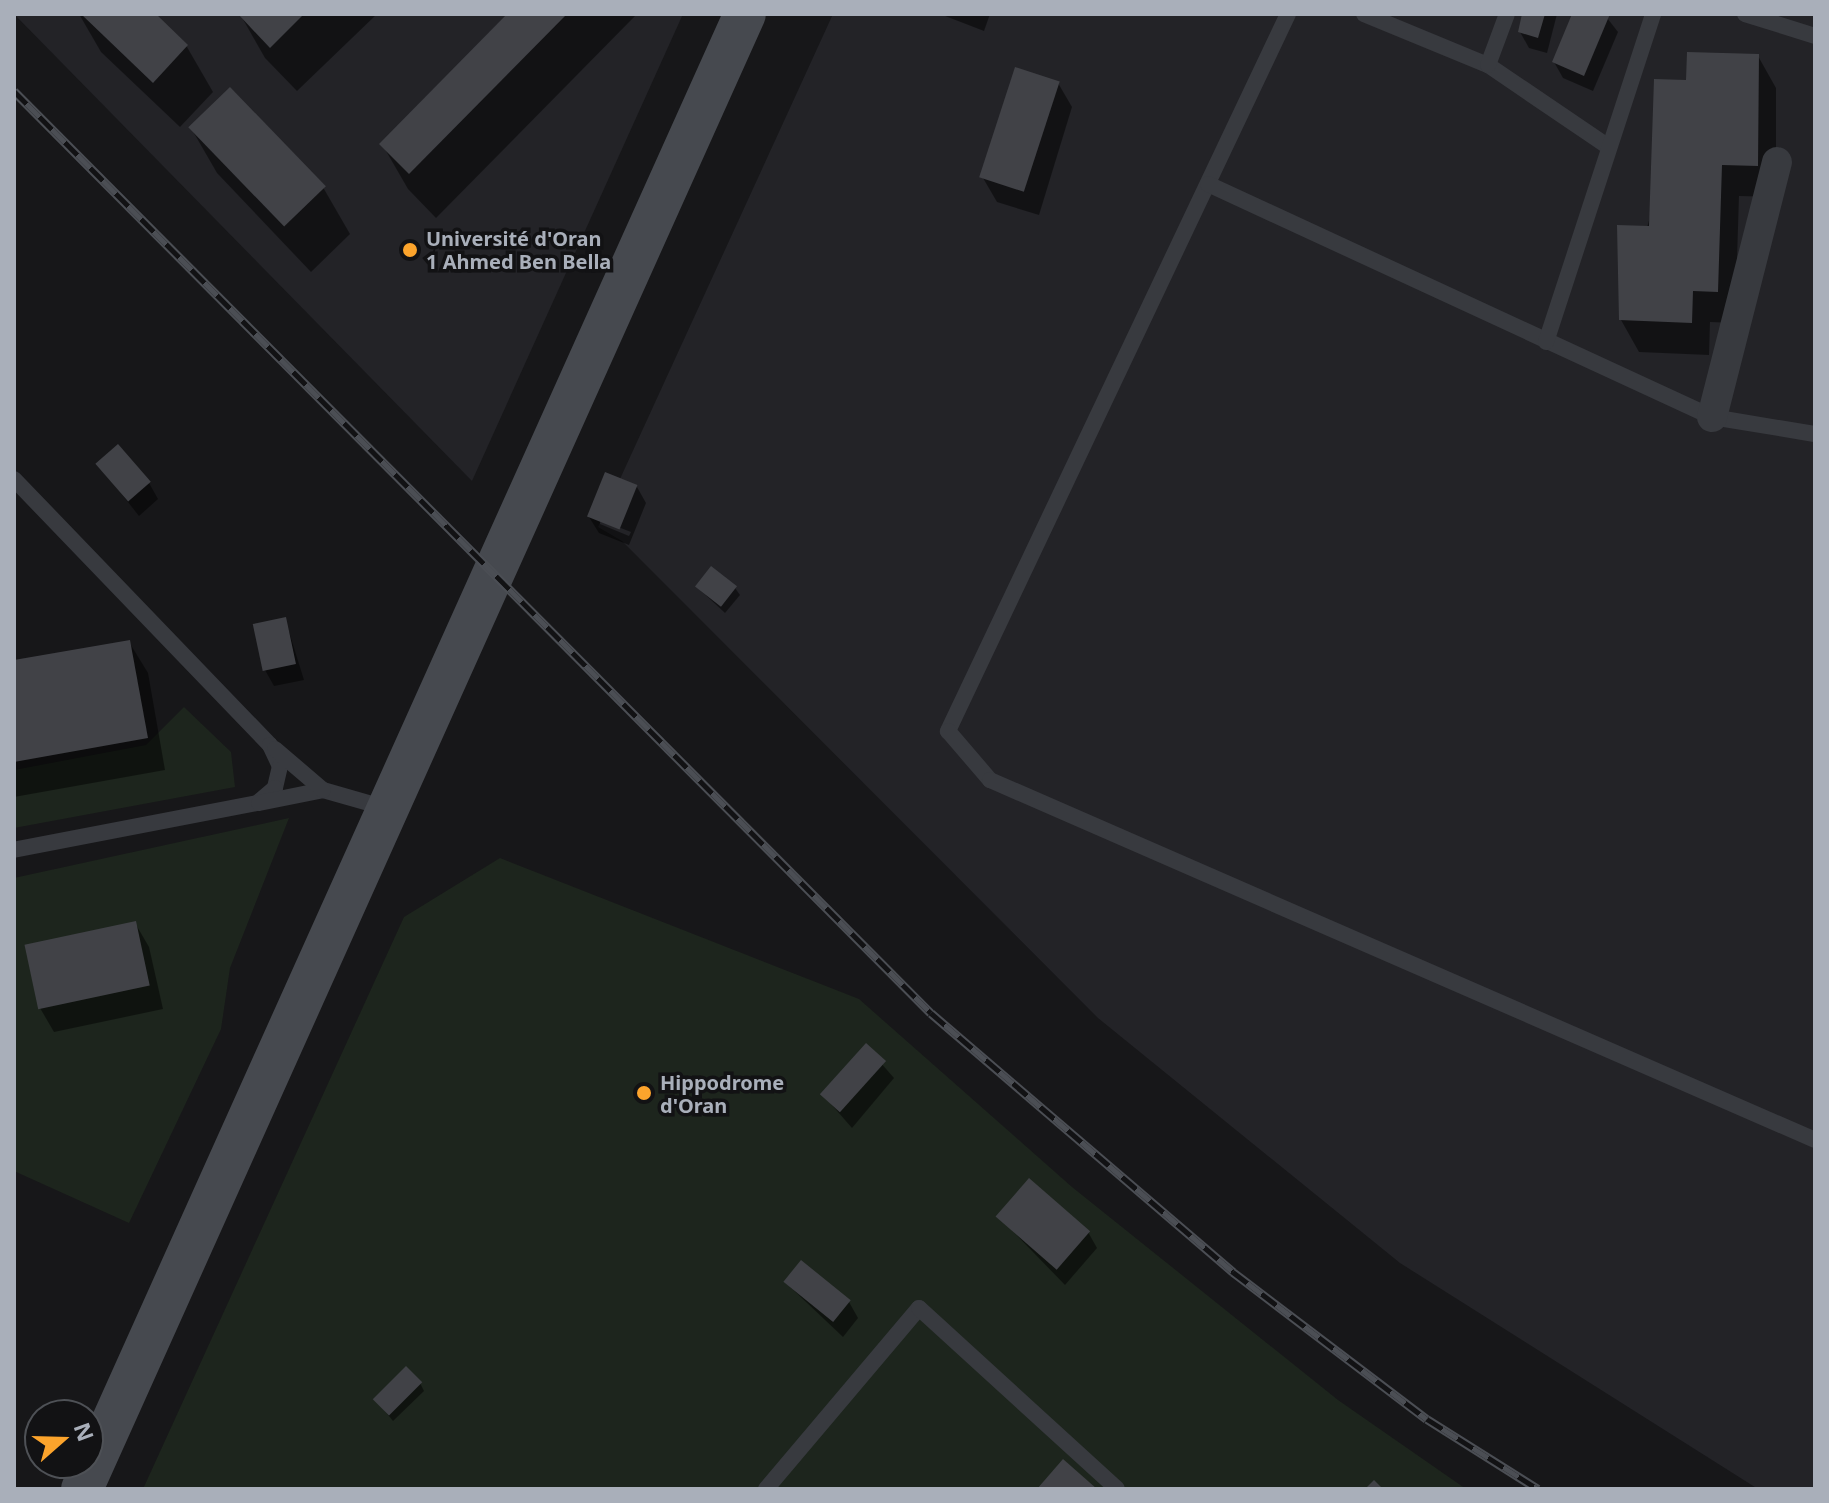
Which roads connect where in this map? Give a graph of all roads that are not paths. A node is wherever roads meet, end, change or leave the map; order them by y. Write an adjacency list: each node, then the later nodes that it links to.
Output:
1 (745, 14): 19 (main road)
2 (1288, 14): 11 (lane)
3 (1364, 14): 8 (lane)
4 (1507, 14): 8 (lane)
5 (1653, 14): 9 (lane)
6 (1745, 14): 7 (lane)
7 (1815, 36)
8 (1488, 65): 9 (lane)
9 (1607, 146): 12 (lane)
10 (1777, 162): 13 (street)
11 (1208, 184): 12 (lane); 21 (lane)
12 (1546, 342): 13 (lane)
13 (1712, 417): 14 (lane)
14 (1815, 434)
15 (14, 479): 16 (lane)
16 (270, 745): 17 (lane); 18 (lane)
17 (323, 790): 18 (lane); 19 (lane)
18 (257, 803): 20 (lane)
19 (386, 808): 22 (main road)
20 (14, 850)
21 (1815, 1140)
22 (82, 1489)
23 (766, 1489): 24 (lane)
24 (1117, 1489)

